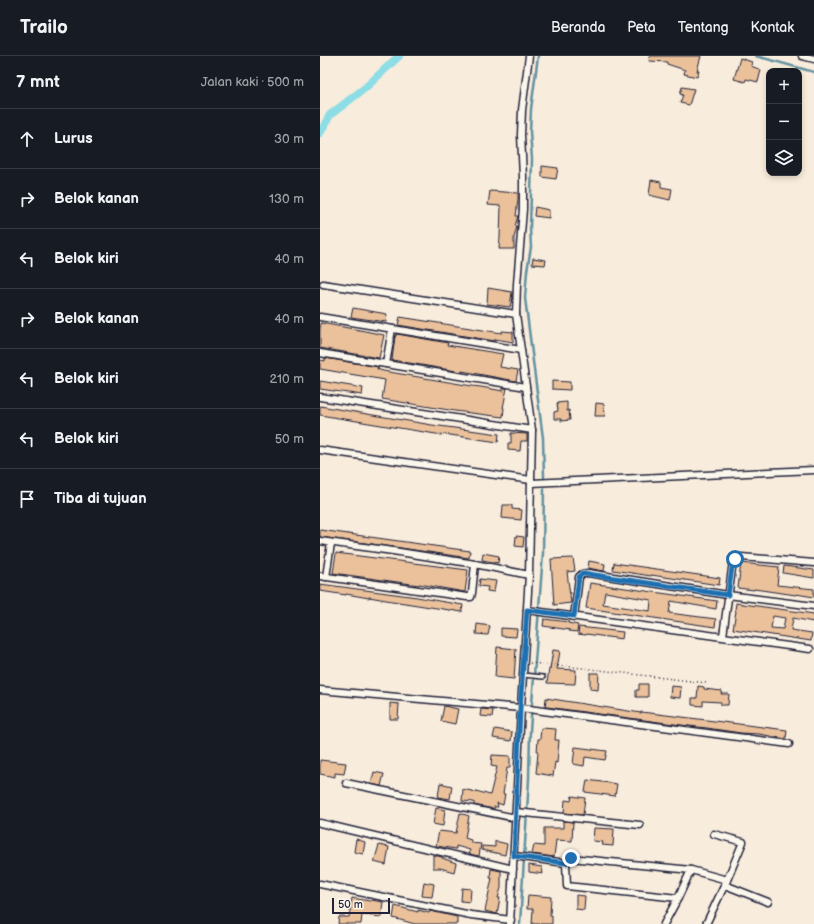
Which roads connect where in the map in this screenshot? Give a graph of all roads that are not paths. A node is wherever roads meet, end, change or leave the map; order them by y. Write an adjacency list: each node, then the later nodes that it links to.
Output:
1 (529, 56): 5 (street)
2 (802, 56): 3 (street)
3 (814, 59)
4 (323, 284): 5 (street)
5 (516, 314): 8 (street)
6 (320, 317): 7 (street)
7 (392, 329): 8 (street); 10 (street)
8 (521, 350): 11 (street)
9 (320, 353): 10 (street)
10 (386, 364): 11 (street)
11 (526, 387): 13 (street)
12 (320, 396): 13 (street)
13 (532, 430): 16 (street)
14 (320, 450): 16 (street)
15 (814, 470): 16 (street)
16 (531, 481): 21 (street)
17 (320, 542): 18 (street)
18 (330, 543): 20 (street); 22 (street)
19 (814, 563): 23 (street)
20 (475, 564): 21 (street); 22 (street)
21 (529, 575): 25 (street)
22 (323, 577)
23 (728, 595): 24 (street); 26 (street); 27 (street)
24 (814, 606)
25 (530, 610): 26 (street); 29 (street)
26 (574, 616): 27 (street)
27 (723, 636): 28 (street)
28 (810, 649)
29 (526, 675): 30 (lane); 32 (street)
30 (541, 677)
31 (320, 690): 32 (street)
32 (523, 708): 33 (street); 35 (street)
33 (789, 744)
34 (346, 783): 35 (street)
35 (518, 814): 37 (street); 39 (street)
36 (320, 823): 41 (street)
37 (640, 825)
38 (714, 834): 43 (street)
39 (516, 857): 40 (street); 41 (street)
40 (566, 863): 42 (street); 45 (street)
41 (513, 869): 47 (street)
42 (691, 870): 43 (street); 45 (street)
43 (726, 883): 46 (street); 48 (street)
44 (320, 884): 47 (street)
45 (678, 898): 49 (street)
46 (768, 902)
47 (510, 922)
48 (709, 923)
49 (664, 924)

